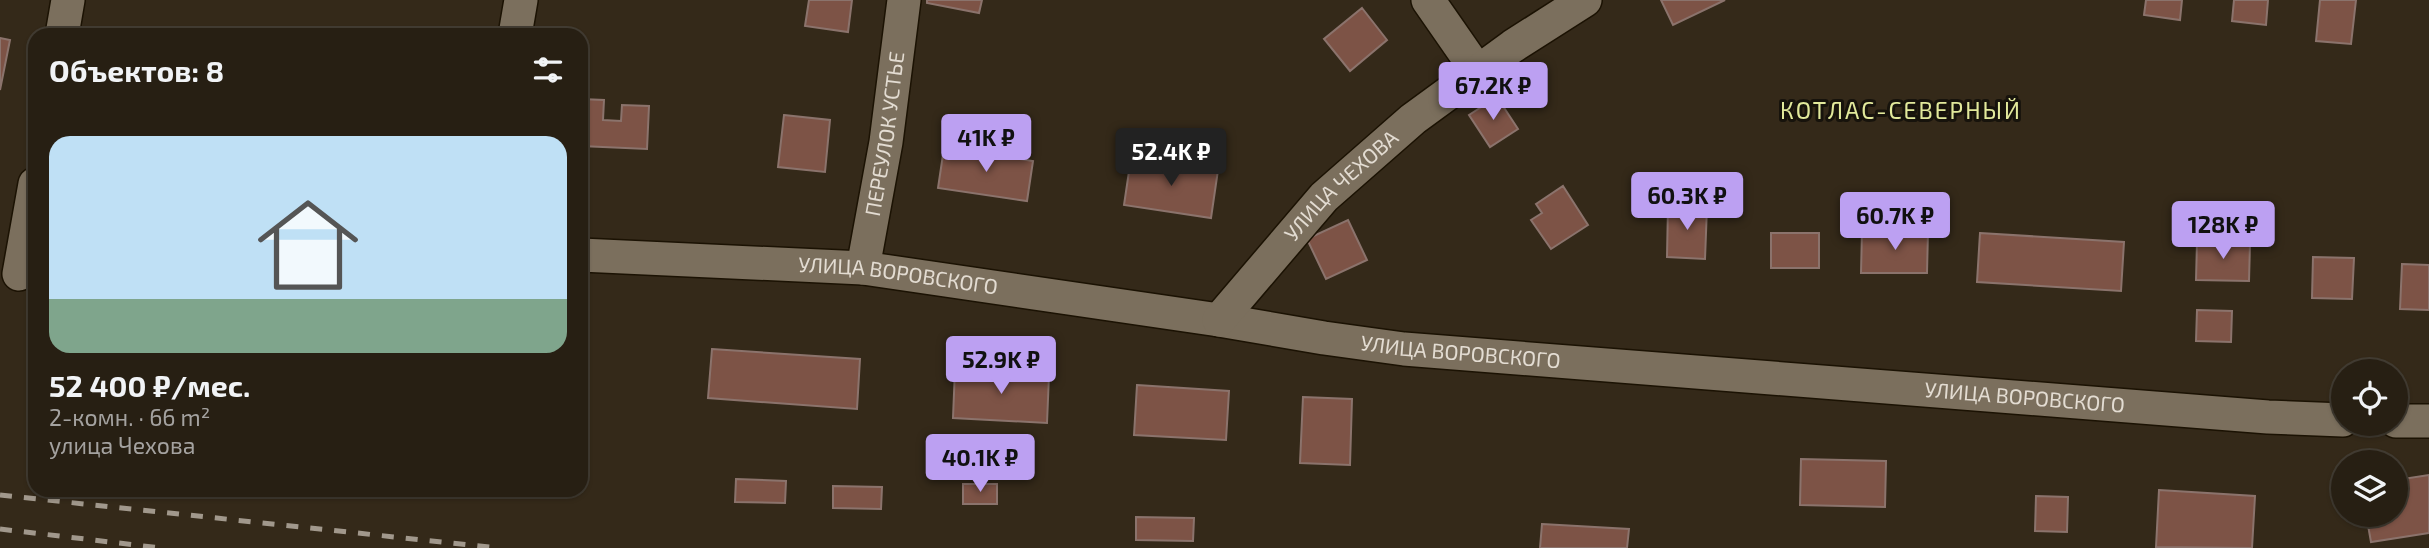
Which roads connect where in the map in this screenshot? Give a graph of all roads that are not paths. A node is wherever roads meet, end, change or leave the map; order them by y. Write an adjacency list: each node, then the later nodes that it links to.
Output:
1 (68, 0): 6 (street)
2 (521, 0): 7 (street)
3 (904, 0): 11 (street, ПЕРЕУЛОК УСТЬЕ)
4 (1428, 0): 8 (street)
5 (1585, 0): 8 (street, УЛИЦА ЧЕХОВА)
6 (63, 28)
7 (516, 28)
8 (1478, 72): 13 (street, УЛИЦА ЧЕХОВА)
9 (28, 221): 12 (street)
10 (588, 256): 11 (street, УЛИЦА ВОРОВСКОГО)
11 (863, 268): 13 (street, УЛИЦА ВОРОВСКОГО)
12 (18, 275)
13 (1219, 320): 14 (street, УЛИЦА ВОРОВСКОГО)
14 (2331, 420)
15 (2408, 421): 16 (street)
16 (2429, 421)

